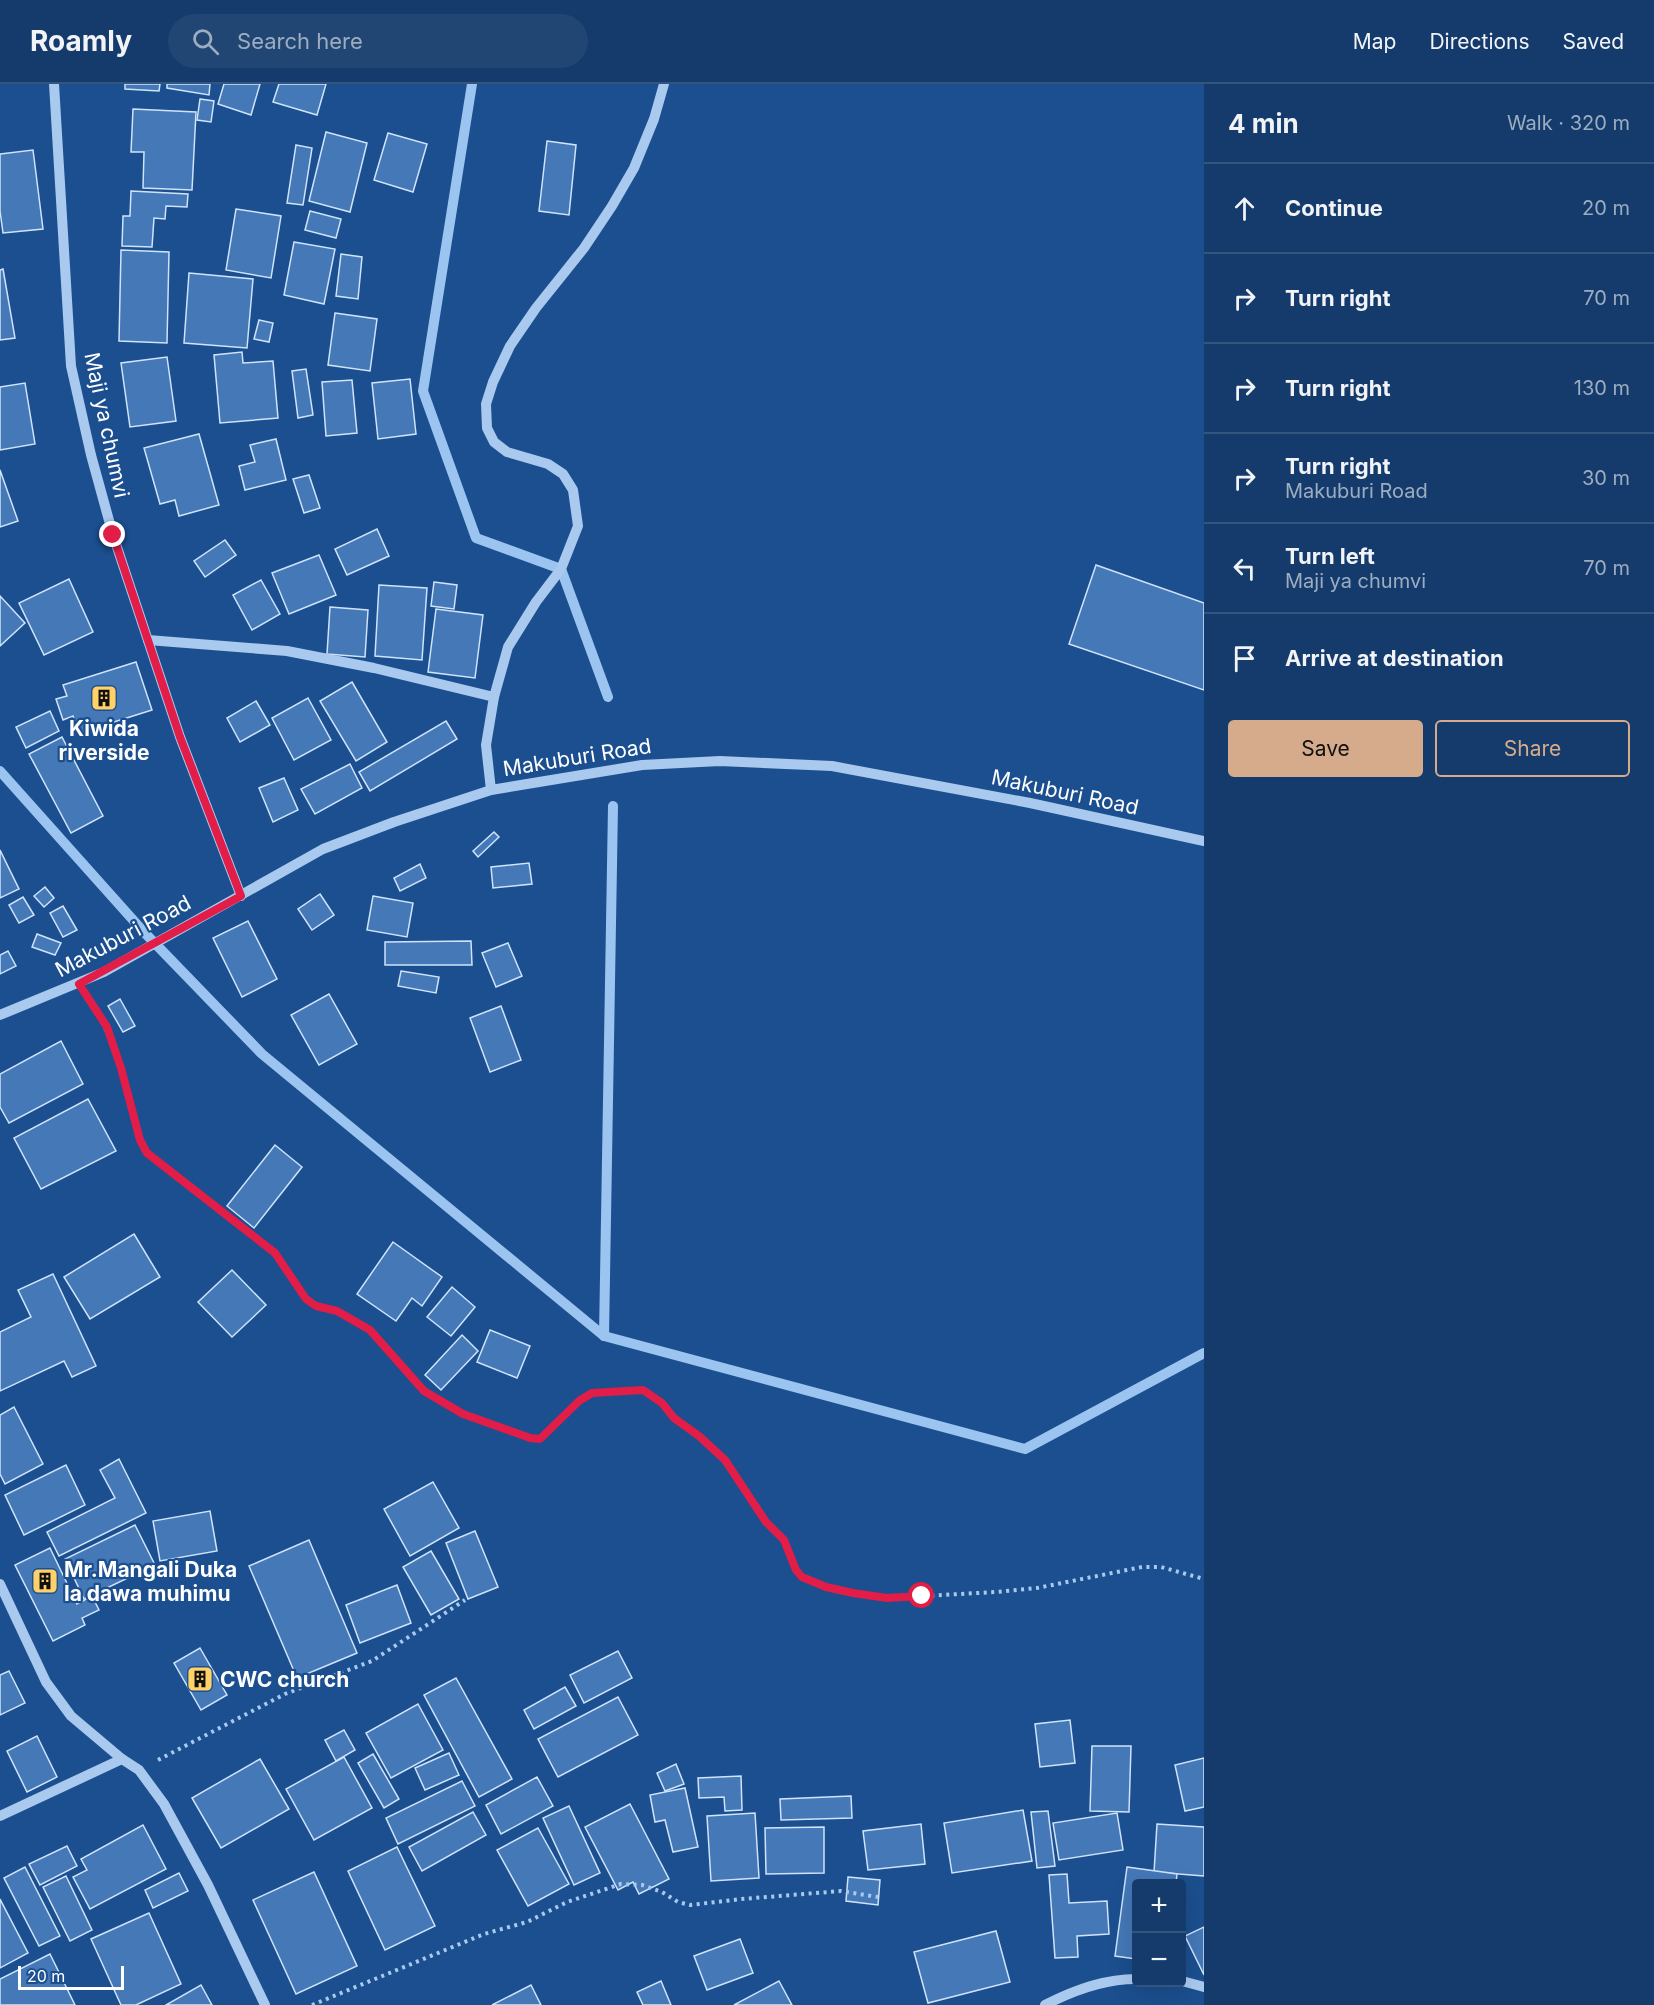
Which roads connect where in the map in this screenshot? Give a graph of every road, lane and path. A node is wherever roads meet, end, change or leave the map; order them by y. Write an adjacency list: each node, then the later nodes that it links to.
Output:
1 (54, 84): 3 (street, Maji ya chumvi)
2 (664, 84): 4 (street)
3 (148, 640): 4 (street); 7 (street, Maji ya chumvi)
4 (494, 697): 5 (street)
5 (491, 790): 6 (street, Makuburi Road); 7 (street, Makuburi Road)
6 (1204, 841)
7 (241, 896): 8 (street, Makuburi Road)
8 (79, 984): 9 (street, Makuburi Road); 10 (path)
9 (0, 1015)
10 (1204, 1579)
11 (0, 1584): 13 (street)
12 (465, 1600): 14 (path)
13 (122, 1759): 14 (street); 15 (street)
14 (139, 1770): 20 (street)
15 (0, 1816)
16 (878, 1898): 21 (path)
17 (1132, 1979): 22 (street)
18 (1186, 1982): 19 (street)
19 (1204, 1987)
20 (265, 2005)
21 (312, 2005)
22 (1045, 2005)

